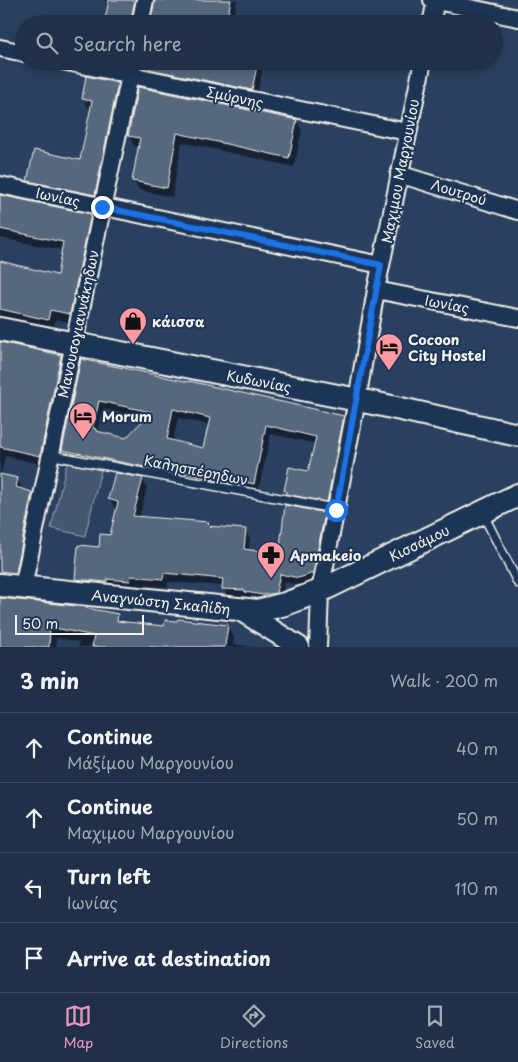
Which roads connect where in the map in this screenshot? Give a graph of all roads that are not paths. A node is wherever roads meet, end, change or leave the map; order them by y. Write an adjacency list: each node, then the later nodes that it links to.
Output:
1 (145, 0): 3 (street)
2 (435, 0): 4 (street); 5 (street)
3 (142, 15)
4 (432, 15)
5 (518, 18)
6 (0, 48): 7 (street)
7 (15, 51)
8 (131, 70): 14 (street, Μανουσογιαννάκηδων)
9 (140, 70): 11 (street, Σμύρνης)
10 (421, 70): 11 (street, Μαχιμου Mαργουνίου)
11 (407, 132): 12 (street, Μαχιμου Mαργουνίου)
12 (399, 174): 15 (street, Λουτρού); 16 (street, Μαχιμου Mαργουνίου)
13 (0, 185): 14 (street, Ιωνίας)
14 (102, 207): 16 (street, Ιωνίας); 20 (street, Μανουσογιαννάκηδων)
15 (518, 210)
16 (381, 265): 17 (street, Μαχιμου Mαργουνίου)
17 (376, 290): 18 (street, Ιωνίας); 21 (street, Μαχιμου Mαργουνίου)
18 (518, 318)
19 (0, 329): 20 (main road, Κυδωνίας)
20 (74, 344): 21 (main road, Κυδωνίας); 23 (street, Μανουσογιαννάκηδων)
21 (357, 400): 22 (main road, Κυδωνίας); 25 (street, Μαχιμου Mαργουνίου)
22 (518, 435)
23 (51, 455): 25 (lane, Καλησπέρηδων); 29 (street, Μανουσογιαννάκηδων)
24 (518, 495): 26 (main road, Κισσάμου)
25 (336, 510): 30 (street, Μαχιμου Mαργουνίου)
26 (482, 512): 27 (lane); 30 (main road, Κισσάμου)
27 (518, 583)
28 (0, 585): 29 (main road, Αναγνώστη Σκαλίδη)
29 (23, 587): 31 (main road, Αναγνώστη Σκαλίδη)
30 (320, 591): 31 (main road, Αναγνώστη Σκαλίδη); 33 (street, Μαχιμου Mαργουνίου)
31 (240, 610): 32 (street)
32 (299, 647)
33 (318, 647)

